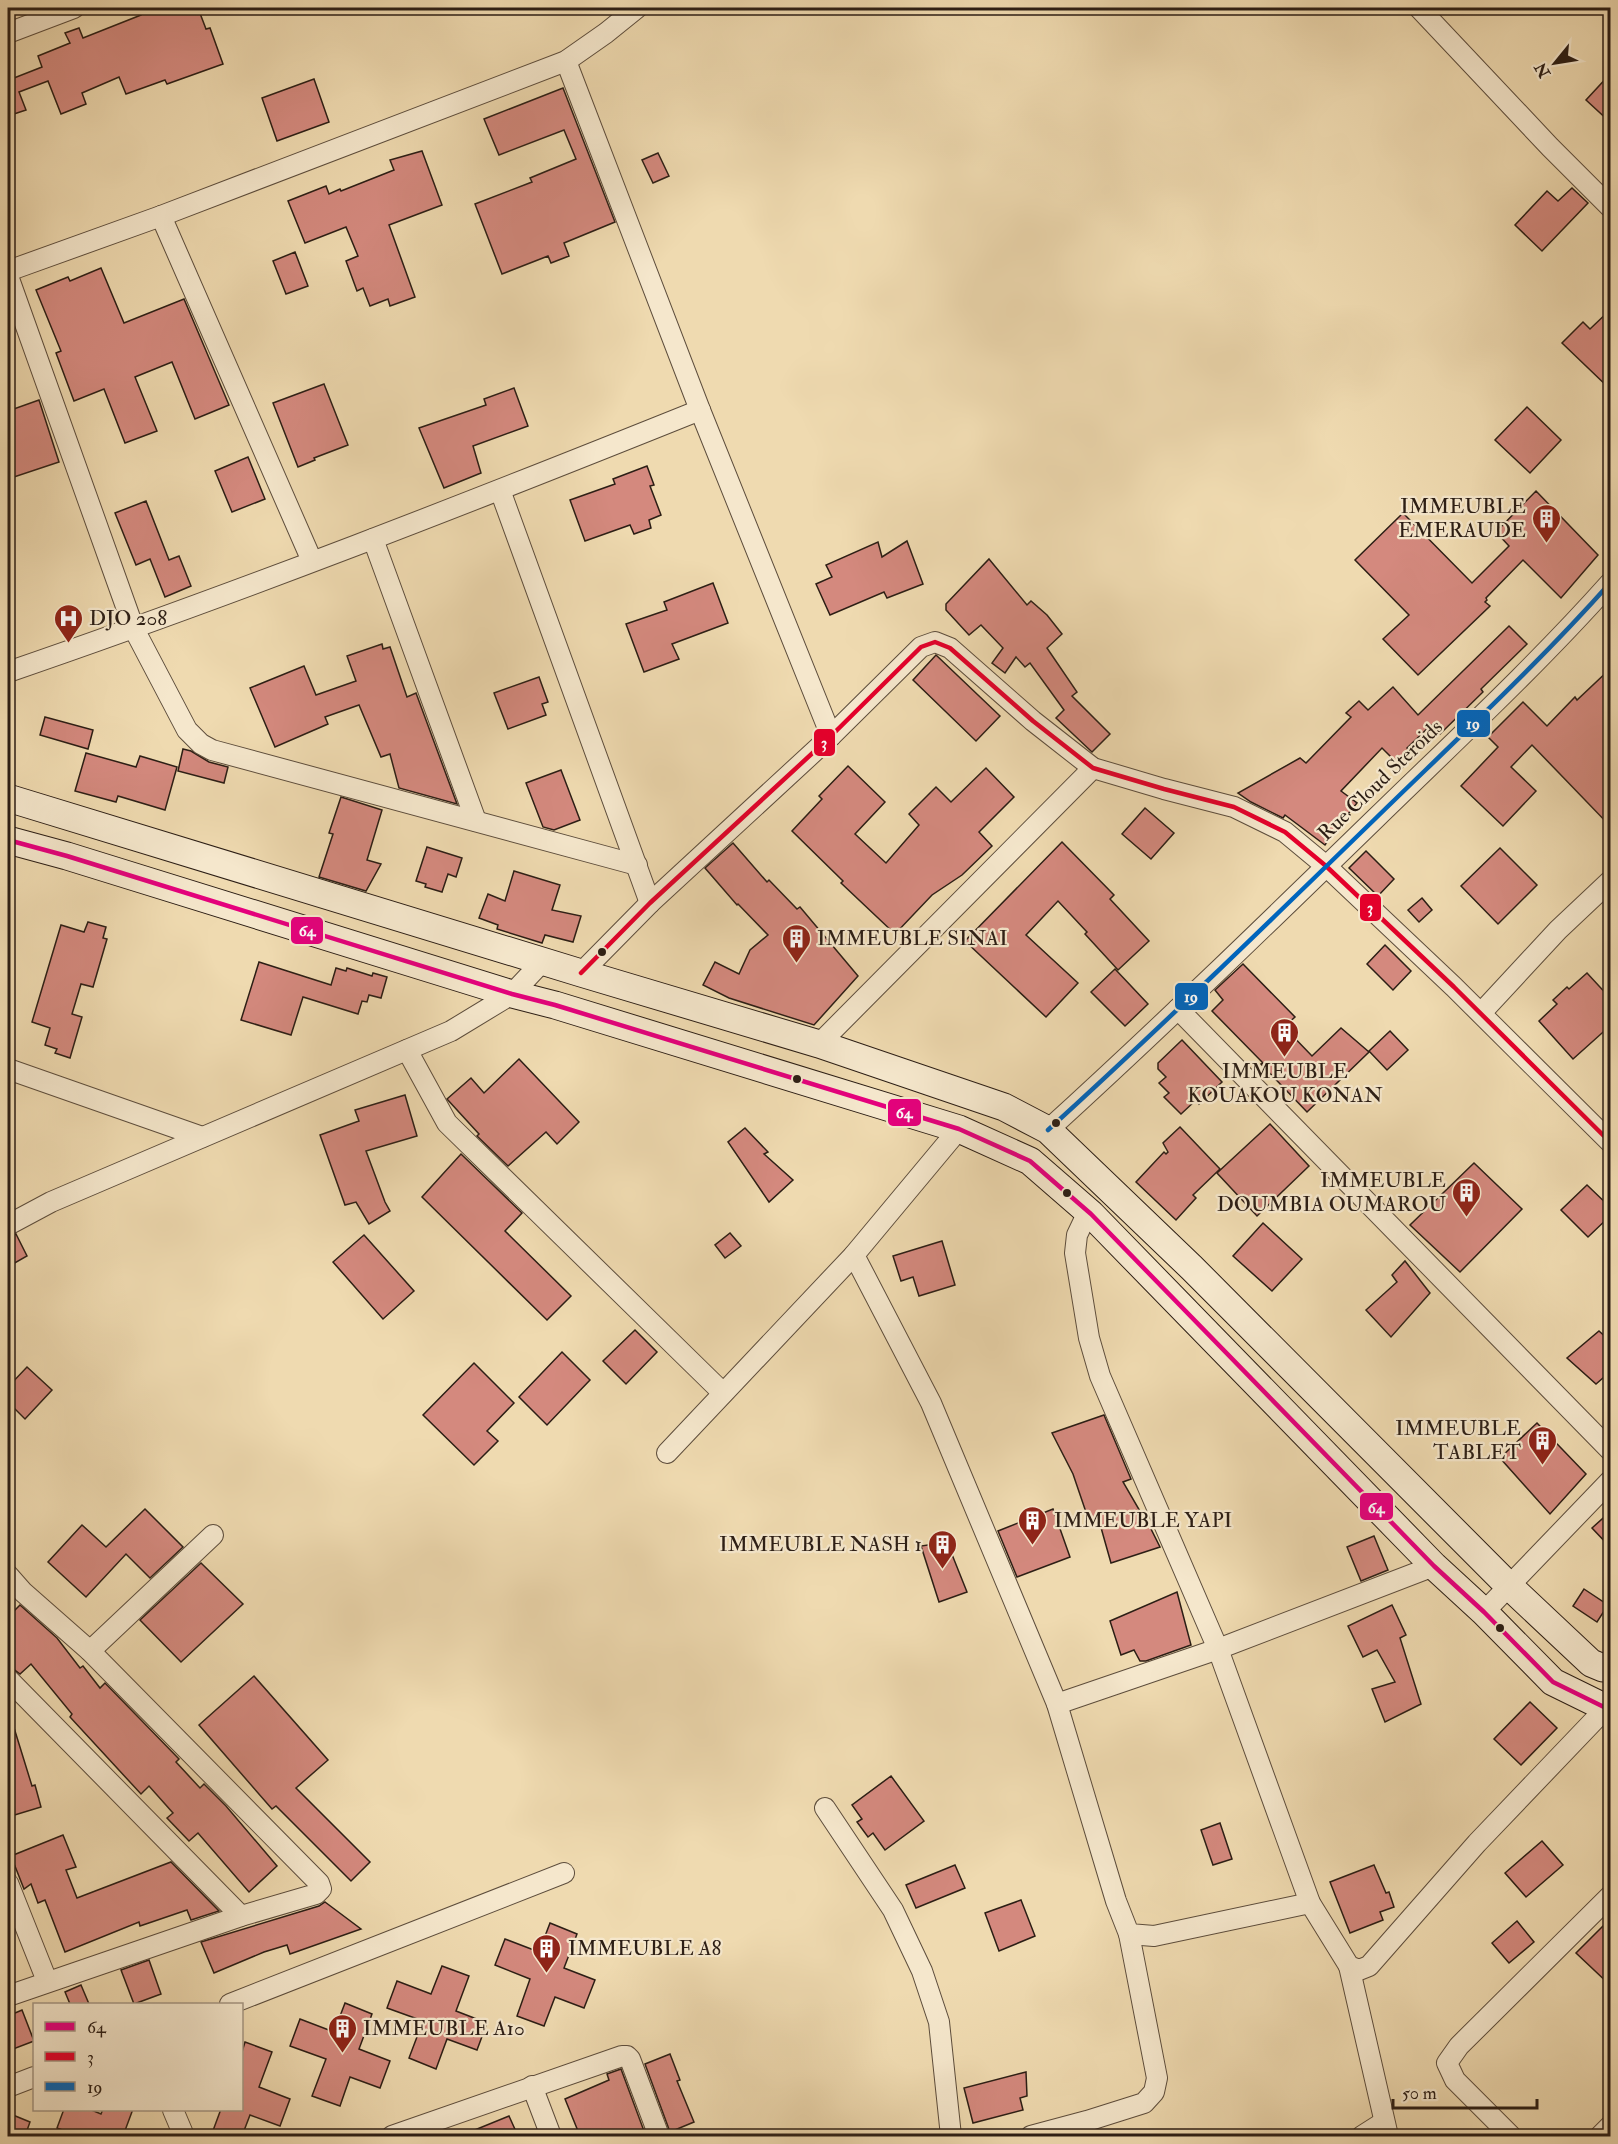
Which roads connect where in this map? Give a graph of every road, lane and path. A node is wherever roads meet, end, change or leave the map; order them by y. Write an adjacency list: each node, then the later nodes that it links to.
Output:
1 (74, 8): 4 (street)
2 (637, 8): 5 (street)
3 (1419, 8): 6 (street)
4 (8, 33)
5 (566, 62): 7 (street); 9 (street)
6 (1611, 207)
7 (161, 216): 8 (street); 12 (street)
8 (8, 273): 14 (street)
9 (700, 410): 10 (street); 16 (street)
10 (500, 490): 11 (street); 21 (street)
11 (373, 539): 12 (street); 19 (street)
12 (312, 561): 14 (street)
13 (1611, 583): 22 (street, Rue Cloud Steroids)
14 (134, 628): 15 (street); 19 (street)
15 (8, 672)
16 (831, 736): 17 (street); 24 (street)
17 (1093, 768): 22 (street); 30 (street)
18 (8, 798): 25 (main road)
19 (476, 821): 21 (street)
20 (8, 840): 27 (main road)
21 (637, 865): 24 (street)
22 (1326, 866): 28 (street, Rue Cloud Steroids); 29 (street)
23 (1611, 881): 29 (street)
24 (650, 903): 26 (street)
25 (543, 961): 26 (main road); 27 (street)
26 (581, 973): 30 (main road)
27 (512, 994): 31 (street); 33 (main road)
28 (1178, 1009): 34 (street, Rue Cloud Steroids); 41 (street)
29 (1480, 1013): 36 (street)
30 (819, 1044): 34 (main road)
31 (406, 1050): 35 (street); 40 (street)
32 (8, 1069): 35 (street)
33 (959, 1129): 37 (main road); 39 (street)
34 (1048, 1130): 47 (main road)
35 (202, 1137): 38 (street)
36 (1611, 1142)
37 (1091, 1214): 45 (main road); 49 (street)
38 (8, 1225)
39 (854, 1255): 40 (street); 53 (street)
40 (723, 1393): 42 (street)
41 (1611, 1450)
42 (667, 1453)
43 (1611, 1481): 47 (street)
44 (213, 1535): 50 (street)
45 (1434, 1566): 48 (main road); 49 (street)
46 (8, 1575): 50 (street)
47 (1509, 1586): 48 (street); 51 (main road)
48 (1484, 1612): 54 (main road)
49 (1218, 1649): 53 (street); 59 (street)
50 (90, 1651): 60 (street)
51 (1611, 1667)
52 (8, 1678): 60 (street)
53 (1057, 1704): 61 (street)
54 (1609, 1707): 62 (street)
55 (825, 1808): 76 (street)
56 (564, 1874): 65 (street)
57 (8, 1883): 63 (street)
58 (1611, 1896): 79 (street)
59 (1310, 1903): 61 (street); 62 (street)
60 (241, 1916): 63 (street)
61 (1129, 1934): 77 (street)
62 (1349, 1966): 71 (street)
63 (47, 1982): 64 (street)
64 (8, 1996)
65 (233, 2003)
66 (33, 2077): 68 (street)
67 (532, 2086): 73 (street); 74 (street); 75 (street)
68 (8, 2087)
69 (174, 2111): 72 (street)
70 (1611, 2126): 80 (street)
71 (1386, 2129): 78 (street)
72 (184, 2136)
73 (392, 2136)
74 (551, 2136)
75 (659, 2136)
76 (951, 2136)
77 (1031, 2136)
78 (1362, 2136)
79 (1511, 2136)
80 (1600, 2136)

